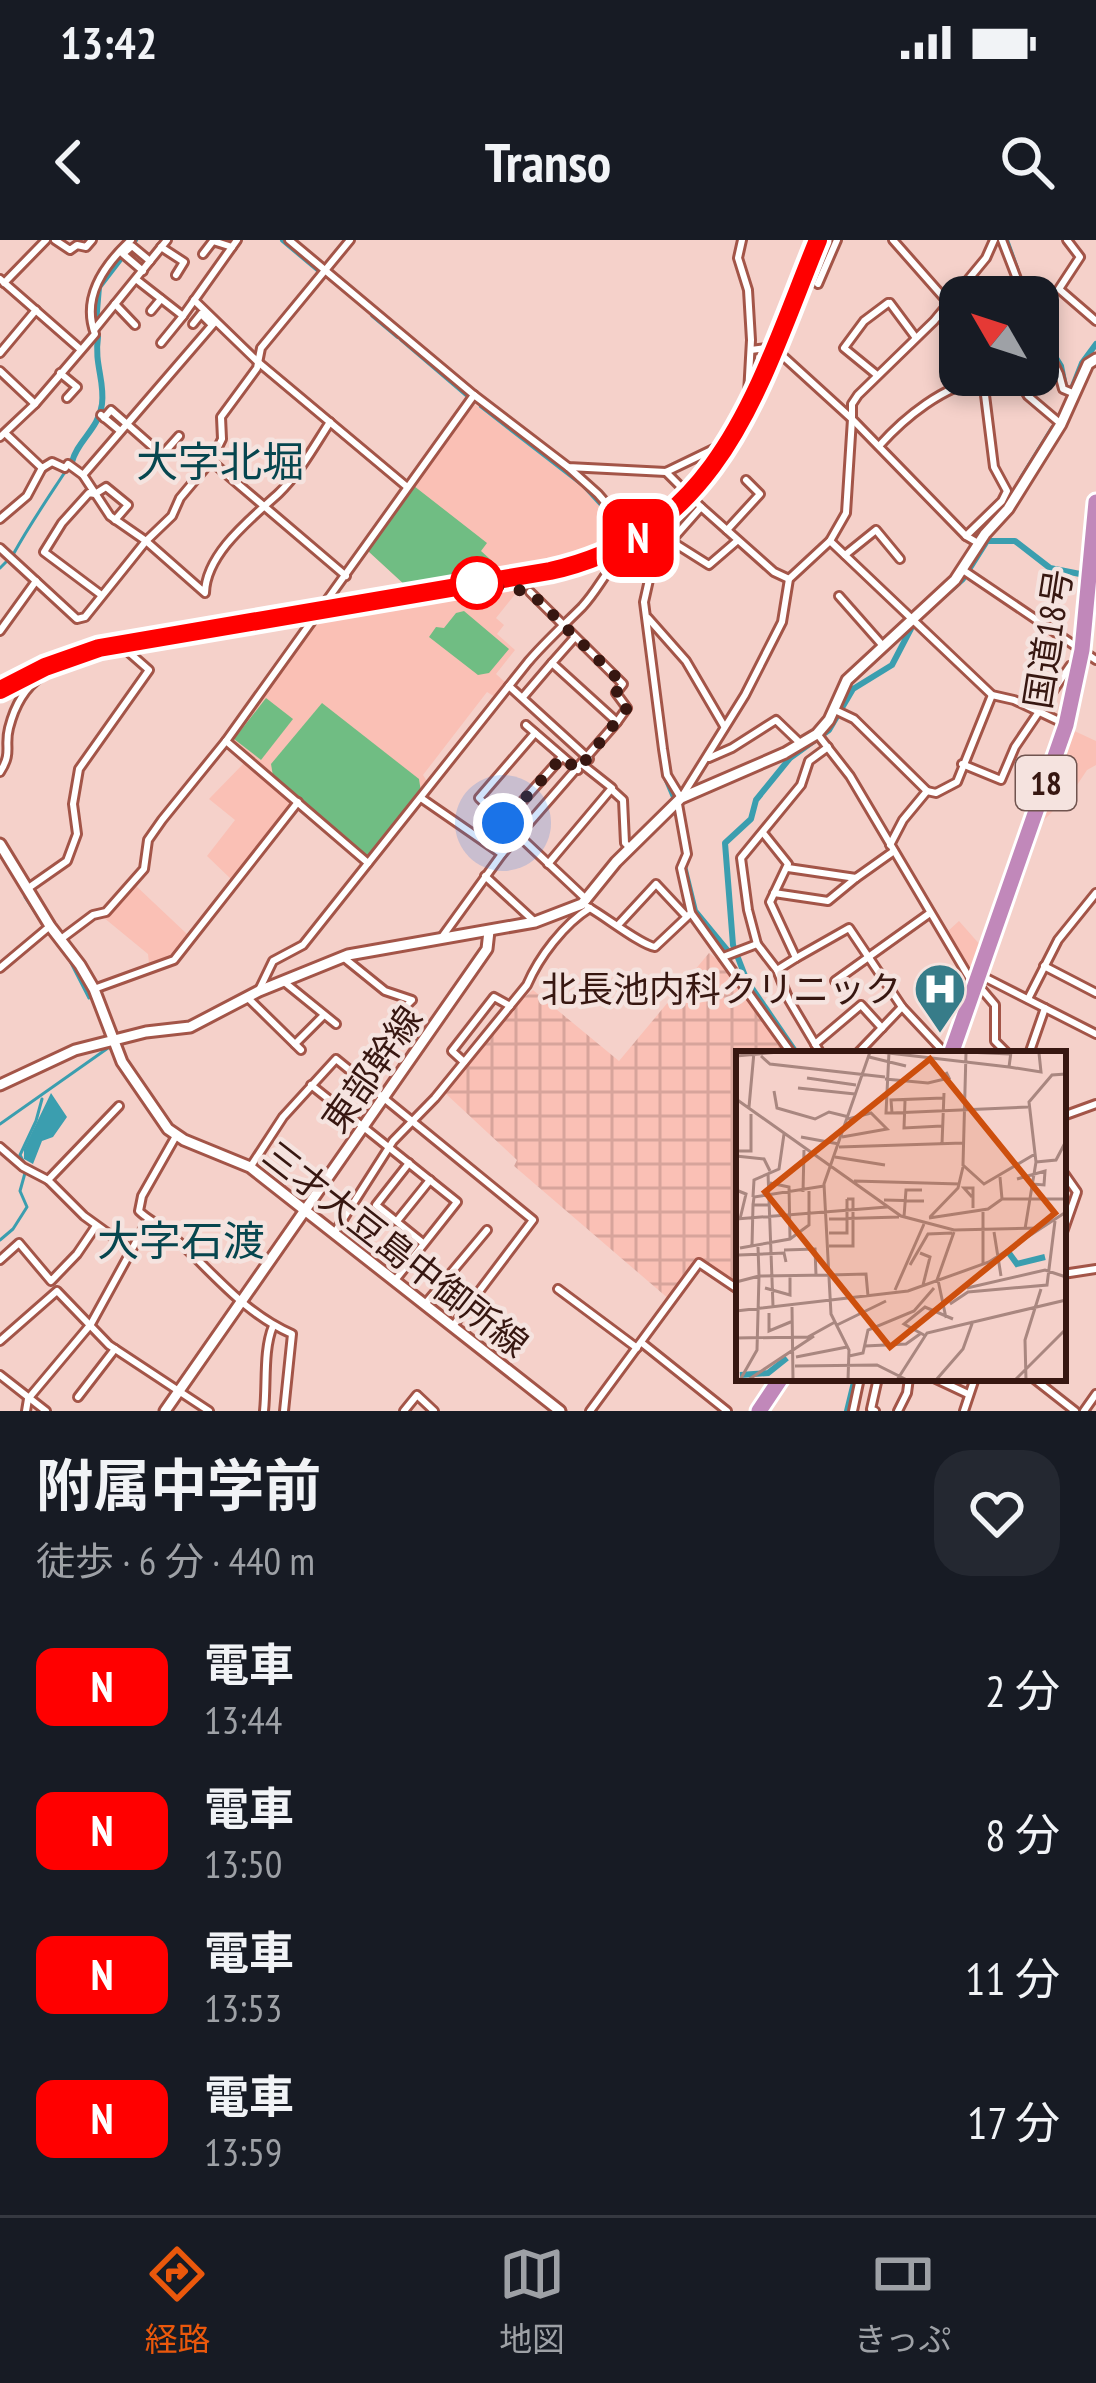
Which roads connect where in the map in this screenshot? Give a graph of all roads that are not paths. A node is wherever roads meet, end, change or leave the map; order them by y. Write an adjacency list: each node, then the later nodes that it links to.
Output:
1 (46, 240): 22 (street)
2 (55, 240): 3 (street)
3 (92, 240)
4 (131, 240): 36 (street)
5 (289, 240): 16 (street)
6 (350, 240): 16 (street)
7 (742, 240): 40 (street)
8 (837, 240): 23 (street)
9 (893, 240): 24 (street)
10 (1067, 240): 32 (street)
11 (994, 241): 19 (street); 20 (street)
12 (164, 244): 15 (street); 18 (street)
13 (234, 244): 14 (street); 26 (street)
14 (203, 254)
15 (150, 262): 17 (street); 17 (street)
16 (324, 269): 43 (street); 49 (street)
17 (143, 271): 21 (street)
18 (176, 275)
19 (967, 276)
20 (1013, 276)
21 (136, 280): 25 (street); 27 (street)
22 (2, 281): 28 (street)
23 (818, 284)
24 (939, 292)
25 (160, 299): 29 (street); 31 (street)
26 (194, 300): 31 (street); 34 (street)
27 (115, 304): 35 (street); 36 (street)
28 (36, 310): 39 (street); 41 (street)
29 (152, 311)
30 (939, 311): 37 (street)
31 (183, 316): 38 (street)
32 (1096, 321)
33 (193, 323): 34 (street)
34 (214, 323): 43 (street); 59 (street)
35 (135, 325)
36 (94, 331): 39 (street)
37 (916, 338): 46 (street); 46 (street)
38 (161, 343)
39 (80, 350): 45 (street)
40 (751, 350): 56 (street); 66 (street)
41 (0, 353)
42 (1096, 359): 48 (main road)
43 (258, 362): 57 (street); 63 (street)
44 (0, 371): 54 (street)
45 (60, 373): 53 (street); 54 (street)
46 (877, 375): 56 (street)
47 (1059, 380): 48 (street)
48 (1072, 393): 58 (main road)
49 (474, 395): 64 (street); 69 (street)
50 (943, 396): 62 (street)
51 (986, 396): 77 (street)
52 (1028, 396): 58 (street)
53 (68, 398)
54 (35, 404): 60 (street)
55 (103, 416): 59 (street)
56 (852, 419): 62 (street); 80 (street)
57 (330, 422): 69 (street); 72 (street)
58 (1059, 422): 81 (main road)
59 (122, 427): 61 (street); 67 (street)
60 (2, 435): 65 (street)
61 (178, 436)
62 (879, 446): 77 (street)
63 (211, 461): 72 (street); 79 (street)
64 (568, 467): 66 (street); 82 (street)
65 (42, 468): 67 (street); 74 (street)
66 (666, 472): 73 (street)
67 (83, 476): 70 (street)
68 (746, 480): 76 (street)
69 (406, 486): 90 (street)
70 (95, 494): 75 (street); 75 (street); 95 (street)
71 (1096, 502): 103 (highway, 国道18号 / 18)
72 (262, 505): 79 (street); 90 (street)
73 (701, 507): 76 (street); 78 (street)
74 (0, 519)
75 (115, 520): 79 (street)
76 (727, 530): 78 (street)
77 (966, 536): 81 (street)
78 (738, 540): 91 (street)
79 (146, 541): 95 (street)
80 (830, 541): 85 (street); 91 (street)
81 (978, 543): 89 (main road)
82 (640, 545): 97 (street); 98 (street)
83 (0, 548): 84 (street)
84 (9, 555): 87 (street); 92 (street)
85 (845, 555): 86 (street); 99 (street)
86 (900, 559)
87 (0, 564)
88 (498, 572): 93 (street, bridge)
89 (967, 572): 99 (main road); 103 (street)
90 (346, 576): 119 (street)
91 (789, 579): 115 (street)
92 (36, 581): 95 (street); 100 (street)
93 (500, 586)
94 (530, 592): 98 (street)
95 (100, 594)
96 (839, 596): 102 (street)
97 (648, 618): 115 (street); 129 (street)
98 (563, 621): 101 (street); 106 (street)
99 (912, 622): 102 (main road); 107 (street)
100 (0, 631)
101 (575, 637): 104 (street); 112 (street)
102 (884, 647): 109 (main road)
103 (1089, 655): 114 (highway, 国道18号 / 18)
104 (552, 663): 108 (street); 112 (street)
105 (1070, 666): 110 (street)
106 (509, 686): 108 (street); 128 (street)
107 (992, 695): 110 (street); 124 (street)
108 (523, 698): 123 (street)
109 (838, 711): 118 (main road); 127 (street)
110 (1040, 711): 114 (street); 124 (street)
111 (0, 721): 116 (street)
112 (617, 722): 123 (street)
113 (526, 725): 117 (street)
114 (1066, 725): 165 (highway, 国道18号 / 18)
115 (724, 726): 122 (street)
116 (8, 730): 125 (street); 143 (street)
117 (535, 733): 121 (street); 131 (street)
118 (821, 739): 120 (main road); 132 (street); 136 (street)
119 (226, 741): 130 (street); 154 (street)
120 (800, 744): 122 (street); 129 (main road)
121 (562, 757): 123 (street); 131 (street)
122 (705, 759): 129 (street)
123 (583, 764): 126 (street); 133 (street)
124 (962, 764): 127 (street)
125 (0, 772)
126 (611, 789): 135 (street); 139 (street)
127 (927, 790): 136 (street)
128 (422, 798): 137 (street); 138 (street)
129 (679, 799): 135 (main road); 148 (street)
130 (298, 802): 138 (street); 167 (street)
131 (503, 823): 133 (street)
132 (764, 834): 140 (street); 155 (street)
133 (518, 836): 137 (street); 139 (street)
134 (0, 844): 143 (main road)
135 (630, 848): 146 (main road)
136 (892, 848): 142 (street); 147 (street)
137 (502, 854): 141 (street)
138 (368, 863): 168 (street)
139 (548, 864): 146 (street)
140 (788, 868): 142 (street); 145 (street)
141 (485, 876): 149 (street); 153 (street)
142 (856, 878): 145 (street)
143 (27, 891): 151 (main road)
144 (1096, 892): 160 (street)
145 (774, 893): 159 (street)
146 (586, 904): 149 (main road); 150 (street); 174 (street)
147 (931, 913): 157 (street); 165 (street)
148 (688, 915): 150 (street); 150 (street); 156 (street)
149 (535, 922): 152 (main road)
150 (619, 924)
151 (50, 926): 154 (main road); 161 (street)
152 (489, 931): 153 (main road); 193 (main road, 東部幹線)
153 (442, 938): 158 (main road)
154 (61, 939): 167 (main road)
155 (758, 944): 156 (street); 162 (street)
156 (730, 954): 183 (street)
157 (866, 956): 159 (street); 164 (street); 175 (street)
158 (343, 957): 163 (main road); 172 (street)
159 (796, 958): 162 (street)
160 (1044, 966): 169 (street); 171 (street)
161 (0, 968)
162 (777, 970): 182 (street)
163 (283, 981): 168 (main road); 177 (street)
164 (835, 981)
165 (976, 982): 166 (street); 173 (street); 187 (highway, 国道18号 / 18)
166 (1003, 987): 171 (street); 173 (street)
167 (94, 989): 181 (main road)
168 (259, 991): 170 (main road)
169 (1096, 993)
170 (247, 997): 177 (street); 181 (main road)
171 (1028, 999): 176 (street)
172 (408, 1004)
173 (995, 1005): 188 (street)
174 (510, 1006): 190 (street); 190 (street)
175 (902, 1007): 179 (street); 186 (street)
176 (1045, 1008): 180 (street); 189 (street)
177 (324, 1015): 178 (street)
178 (335, 1024)
179 (881, 1028): 182 (street); 185 (street)
180 (1096, 1034)
181 (114, 1040): 191 (main road); 199 (main road)
182 (815, 1044): 184 (street)
183 (790, 1051)
184 (818, 1051)
185 (860, 1051)
186 (946, 1051)
187 (950, 1051)
188 (1005, 1051)
189 (1030, 1051)
190 (464, 1062): 197 (street)
191 (0, 1085)
192 (311, 1085): 193 (street); 198 (street); 203 (street)
193 (385, 1098): 197 (street); 198 (main road, 東部幹線)
194 (1096, 1104): 196 (street)
195 (119, 1106): 205 (street)
196 (1066, 1115)
197 (413, 1120): 200 (street); 228 (street)
198 (364, 1127): 200 (street); 207 (main road, 東部幹線)
199 (176, 1136): 203 (main road, 三才大豆島中御所線); 208 (street)
200 (390, 1146): 202 (street); 213 (street)
201 (0, 1147): 205 (street)
202 (409, 1163): 206 (street); 209 (street)
203 (250, 1167): 207 (main road, 三才大豆島中御所線)
204 (1066, 1176): 210 (street)
205 (48, 1180): 211 (street)
206 (430, 1180): 209 (street); 214 (street)
207 (306, 1211): 213 (main road, 三才大豆島中御所線); 224 (main road, 東部幹線)
208 (148, 1220): 215 (street); 224 (street)
209 (397, 1221): 214 (street)
210 (1066, 1223)
211 (96, 1226): 215 (street); 220 (street)
212 (487, 1231): 225 (street)
213 (335, 1232): 219 (main road, 三才大豆島中御所線)
214 (423, 1243): 219 (street)
215 (131, 1250): 226 (street)
216 (0, 1260): 220 (street)
217 (1096, 1269): 218 (street)
218 (1066, 1274)
219 (396, 1279): 225 (main road, 三才大豆島中御所線)
220 (51, 1281): 223 (street)
221 (736, 1288): 230 (street)
222 (558, 1289): 230 (street)
223 (57, 1291): 226 (street); 229 (street)
224 (242, 1303): 227 (street); 240 (main road, 東部幹線)
225 (426, 1303): 228 (main road, 三才大豆島中御所線)
226 (91, 1324): 231 (street); 244 (street)
227 (273, 1326): 249 (street); 250 (street)
228 (453, 1326): 253 (main road, 三才大豆島中御所線)
229 (0, 1341)
230 (640, 1346): 254 (street); 255 (street)
231 (115, 1349): 240 (street); 243 (street)
232 (0, 1375): 244 (street)
233 (779, 1381): 256 (highway)
234 (859, 1381): 257 (street)
235 (877, 1381): 258 (street)
236 (908, 1381): 259 (street)
237 (940, 1381): 241 (street)
238 (974, 1381): 241 (street)
239 (1037, 1381): 261 (street)
240 (179, 1391): 247 (main road, 東部幹線); 248 (street)
241 (968, 1394): 260 (street)
242 (1096, 1394): 261 (street)
243 (78, 1397)
244 (28, 1399): 245 (street); 246 (street)
245 (26, 1411)
246 (46, 1411)
247 (165, 1411)
248 (209, 1411)
249 (264, 1411)
250 (284, 1411)
251 (404, 1411): 252 (street)
252 (434, 1411)
253 (560, 1411)
254 (590, 1411)
255 (727, 1411)
256 (759, 1411)
257 (853, 1411)
258 (875, 1411)
259 (898, 1411)
260 (964, 1411)
261 (1079, 1411)

